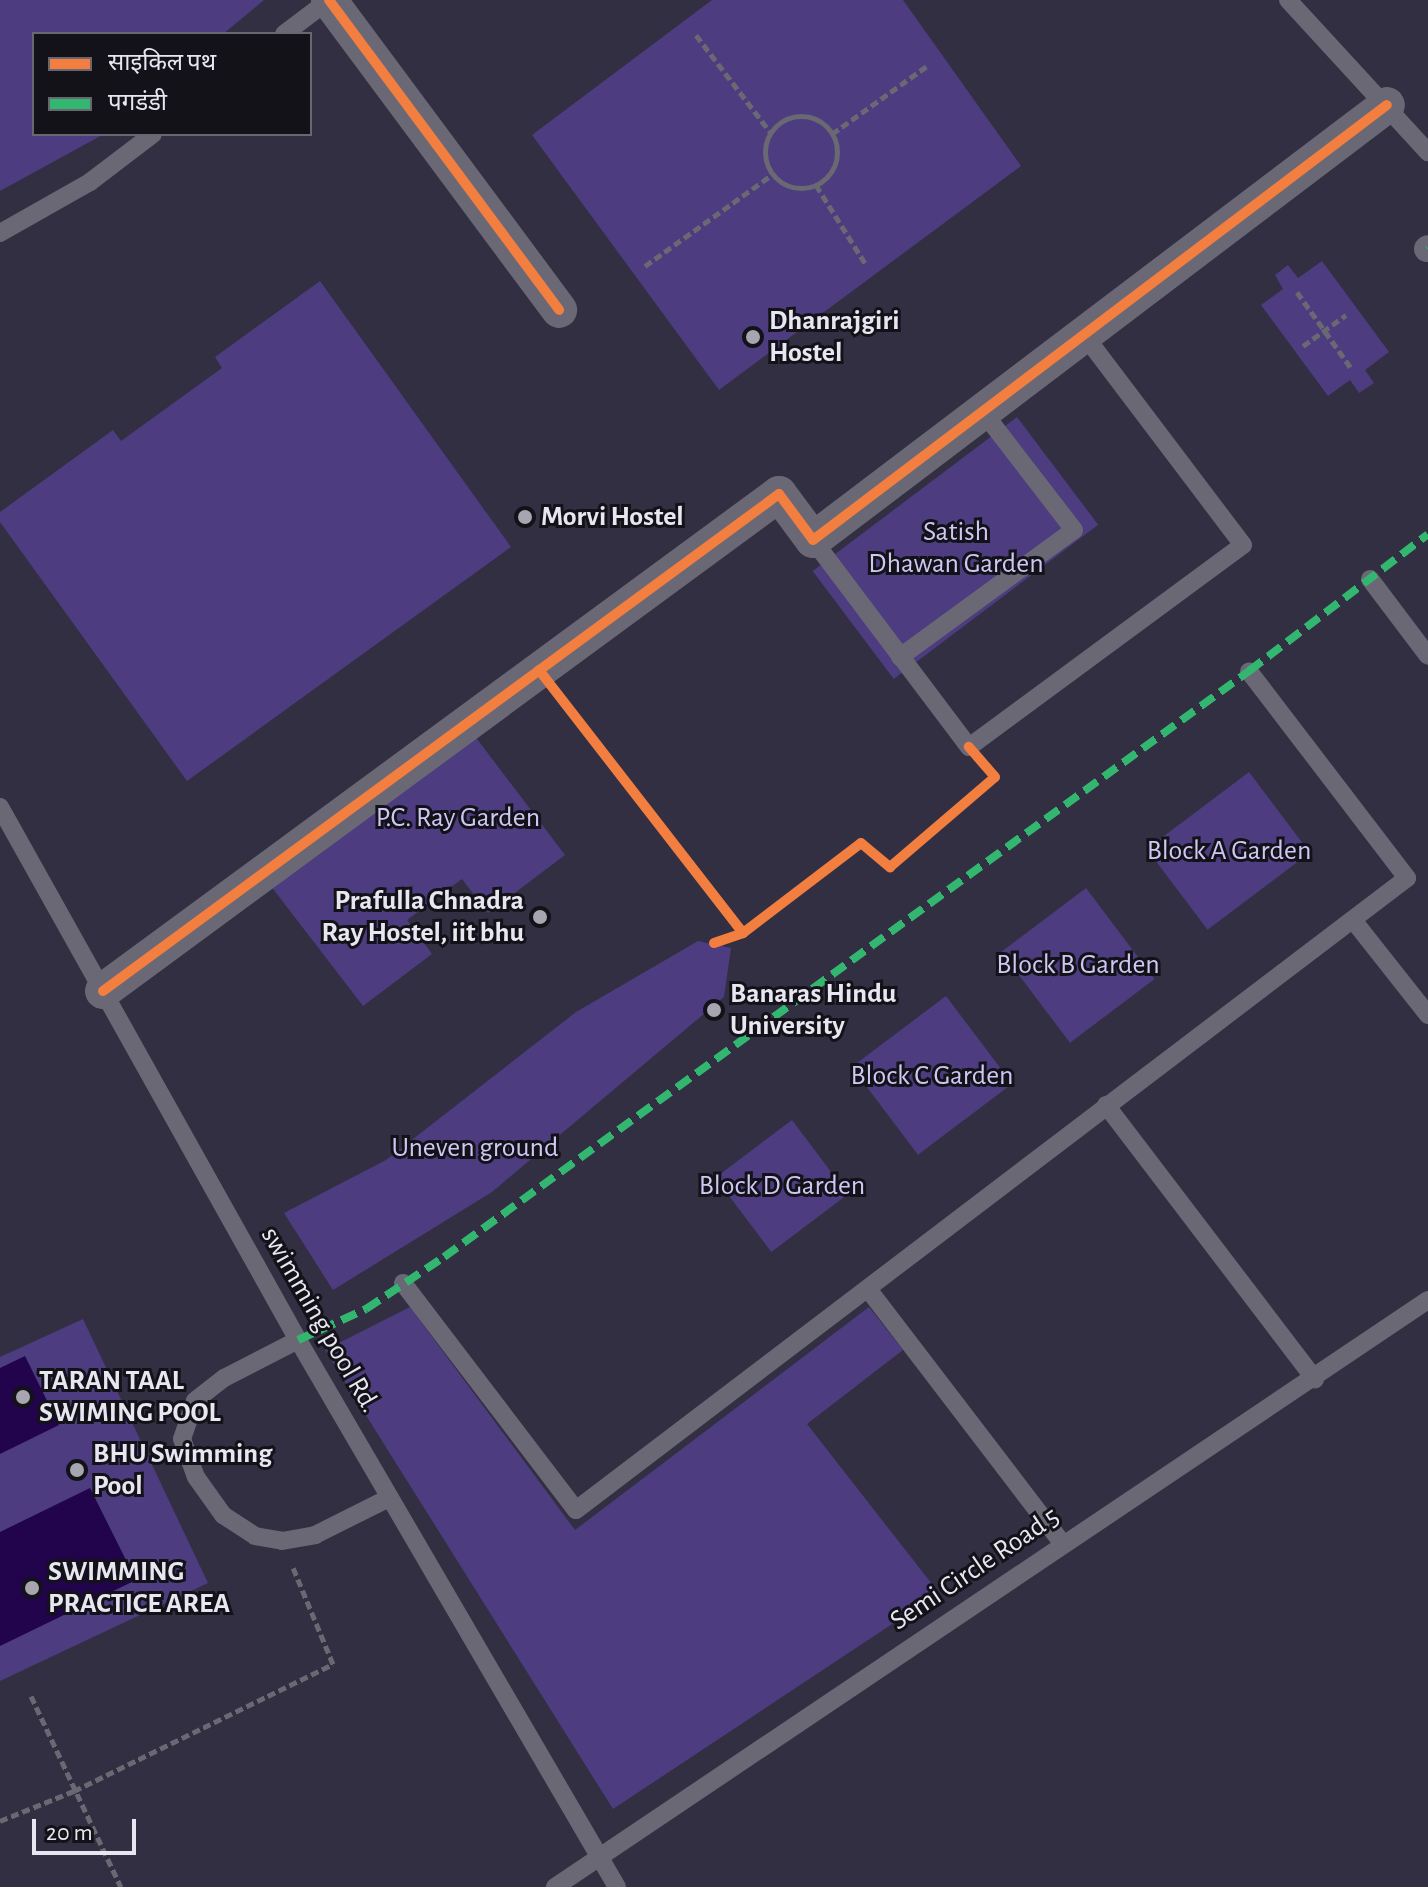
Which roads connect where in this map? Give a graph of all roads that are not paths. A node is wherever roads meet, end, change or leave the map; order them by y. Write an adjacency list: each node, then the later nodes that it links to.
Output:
1 (329, 0): 3 (lane); 8 (street)
2 (1288, 0): 4 (lane)
3 (287, 32)
4 (1387, 105): 6 (lane); 9 (street)
5 (150, 136): 7 (lane)
6 (1428, 152)
7 (0, 233)
8 (559, 310)
9 (1084, 335): 10 (street); 14 (lane)
10 (983, 412): 11 (street); 14 (lane)
11 (813, 540): 14 (lane); 18 (street)
12 (1370, 579): 13 (lane)
13 (1428, 656)
14 (900, 657)
15 (1249, 671): 17 (lane)
16 (0, 807): 18 (lane, swimming pool Rd.)
17 (1353, 920): 19 (lane); 20 (lane)
18 (103, 991): 24 (lane, swimming pool Rd.)
19 (1428, 1015)
20 (1106, 1105): 22 (lane); 25 (lane)
21 (403, 1283): 22 (lane)
22 (868, 1289): 27 (lane)
23 (1428, 1300): 25 (lane, Semi Circle Road 5)
24 (298, 1340): 26 (lane, swimming pool Rd.); 26 (lane)
25 (1315, 1379): 27 (lane, Semi Circle Road 5)
26 (389, 1498): 28 (lane, swimming pool Rd.)
27 (1063, 1544): 28 (lane, Semi Circle Road 5)
28 (599, 1856): 29 (lane, Semi Circle Road 5); 30 (lane, swimming pool Rd.)
29 (555, 1887)
30 (617, 1887)

